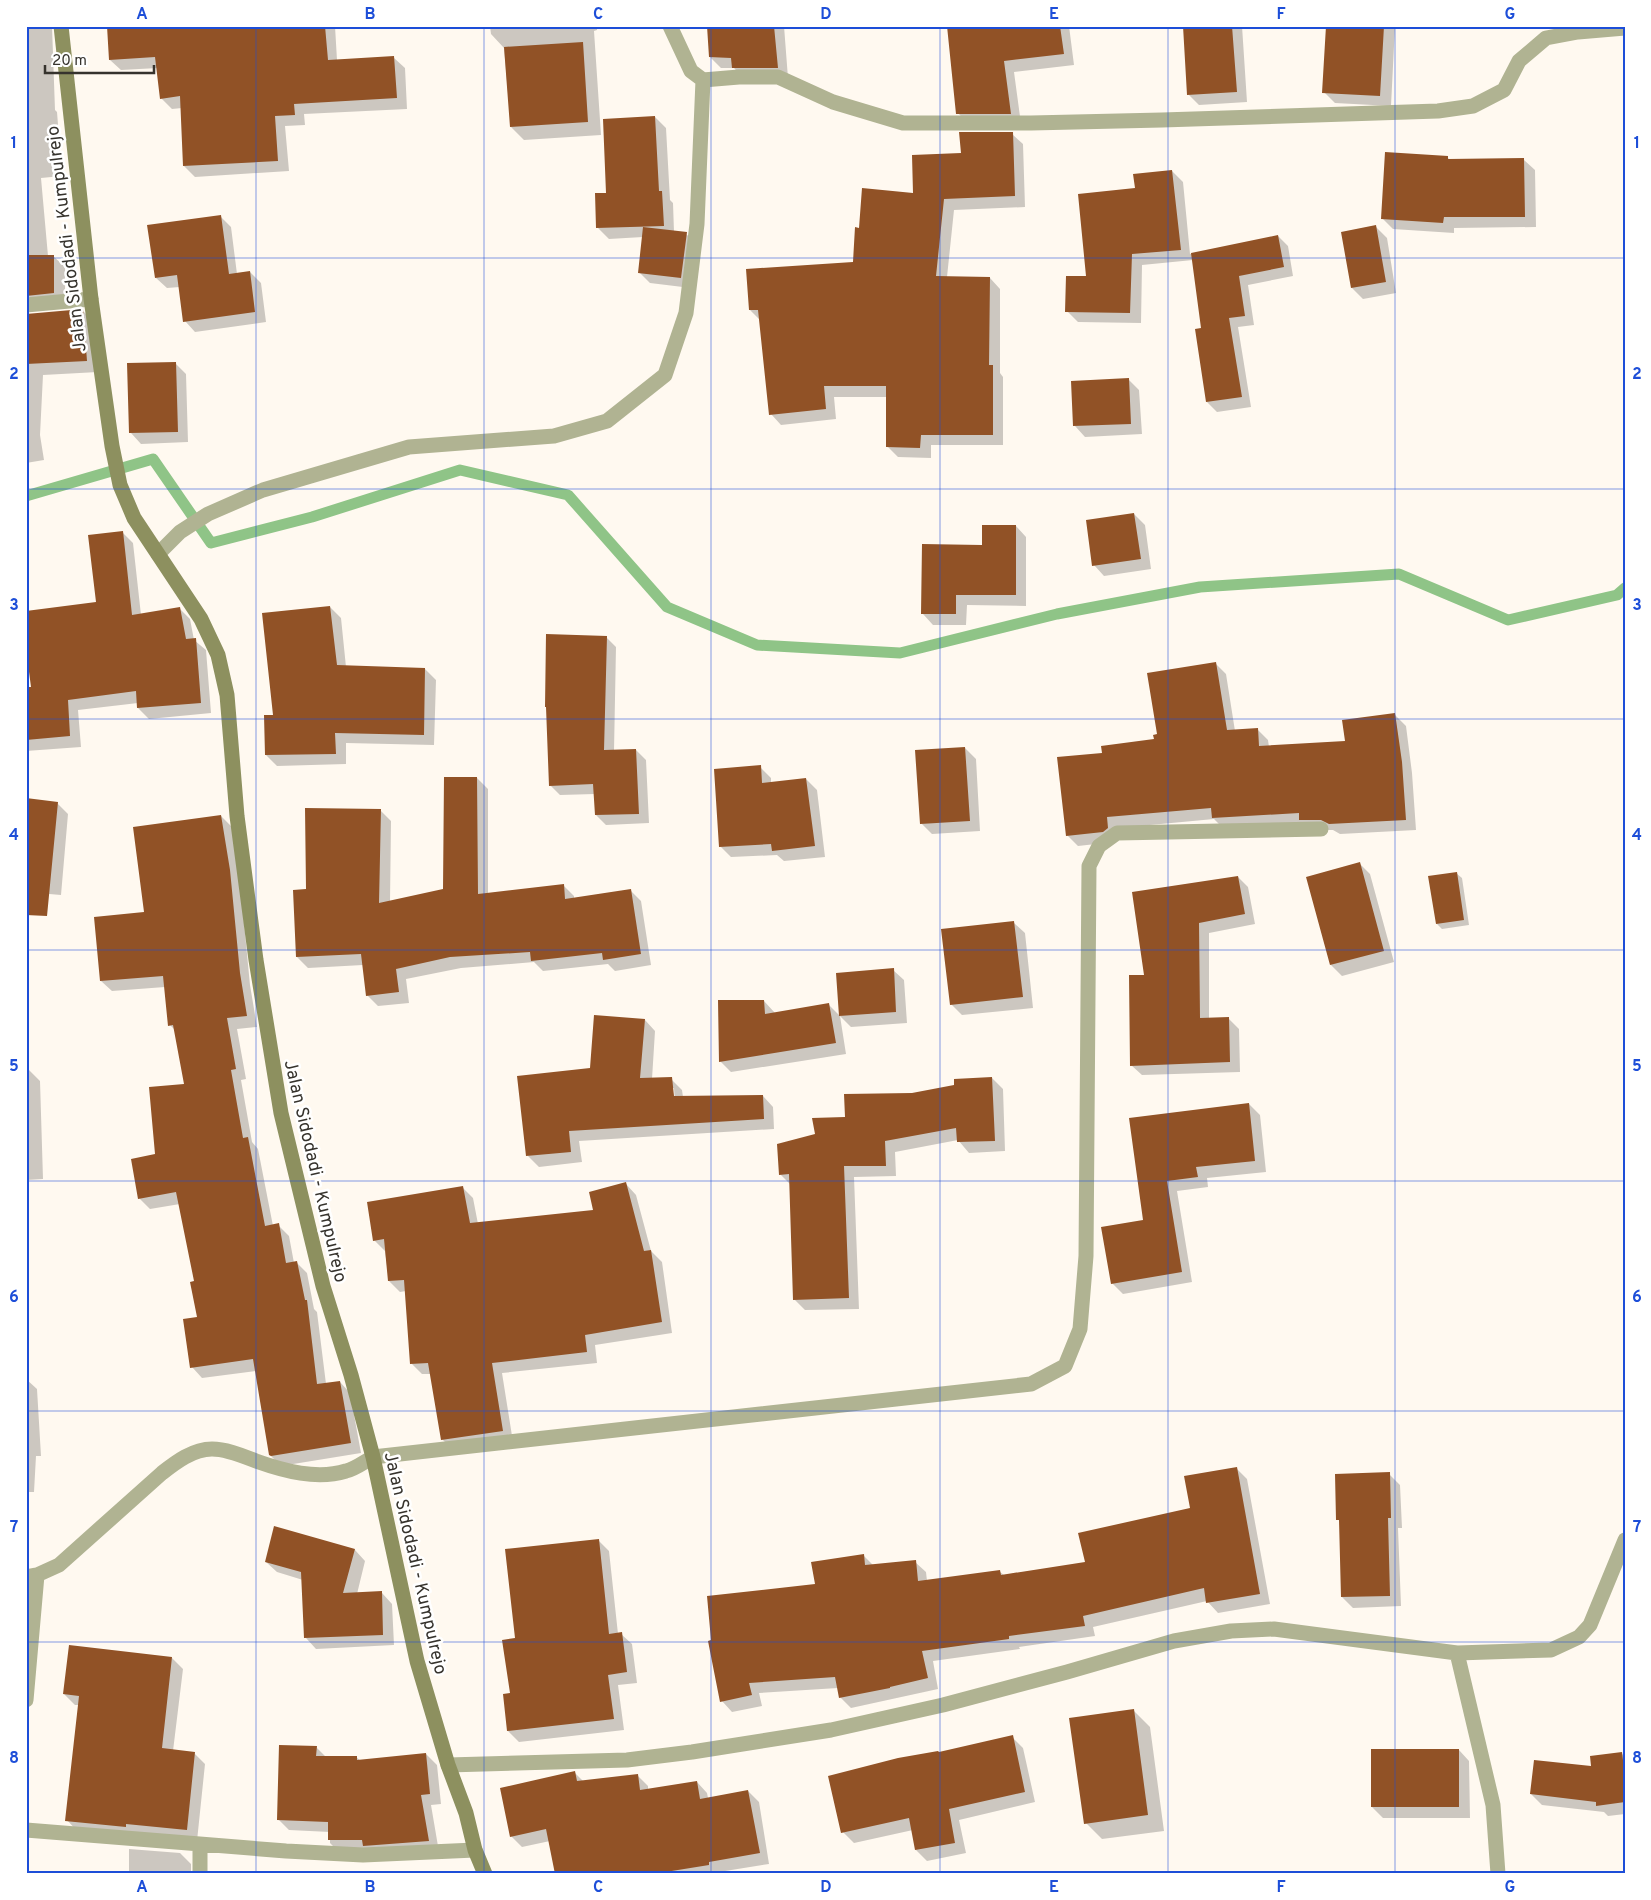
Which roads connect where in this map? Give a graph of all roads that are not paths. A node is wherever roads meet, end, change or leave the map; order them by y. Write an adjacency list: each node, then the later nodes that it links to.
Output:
1 (61, 26): 5 (street, Jalan Sidodadi - Kumpulrejo)
2 (670, 26): 4 (street)
3 (1625, 28): 4 (street)
4 (703, 80): 7 (street)
5 (91, 299): 6 (street); 7 (street, Jalan Sidodadi - Kumpulrejo)
6 (26, 305)
7 (158, 554): 9 (street, Jalan Sidodadi - Kumpulrejo)
8 (1321, 829): 9 (street)
9 (373, 1457): 11 (street); 14 (street, Jalan Sidodadi - Kumpulrejo)
10 (1625, 1540): 12 (street)
11 (32, 1576): 13 (street)
12 (1457, 1653): 14 (street); 20 (street)
13 (26, 1700)
14 (448, 1765): 17 (street, Jalan Sidodadi - Kumpulrejo)
15 (26, 1830): 16 (street)
16 (200, 1844): 17 (street); 18 (street)
17 (475, 1850): 19 (street, Jalan Sidodadi - Kumpulrejo)
18 (200, 1874)
19 (485, 1874)
20 (1498, 1874)

